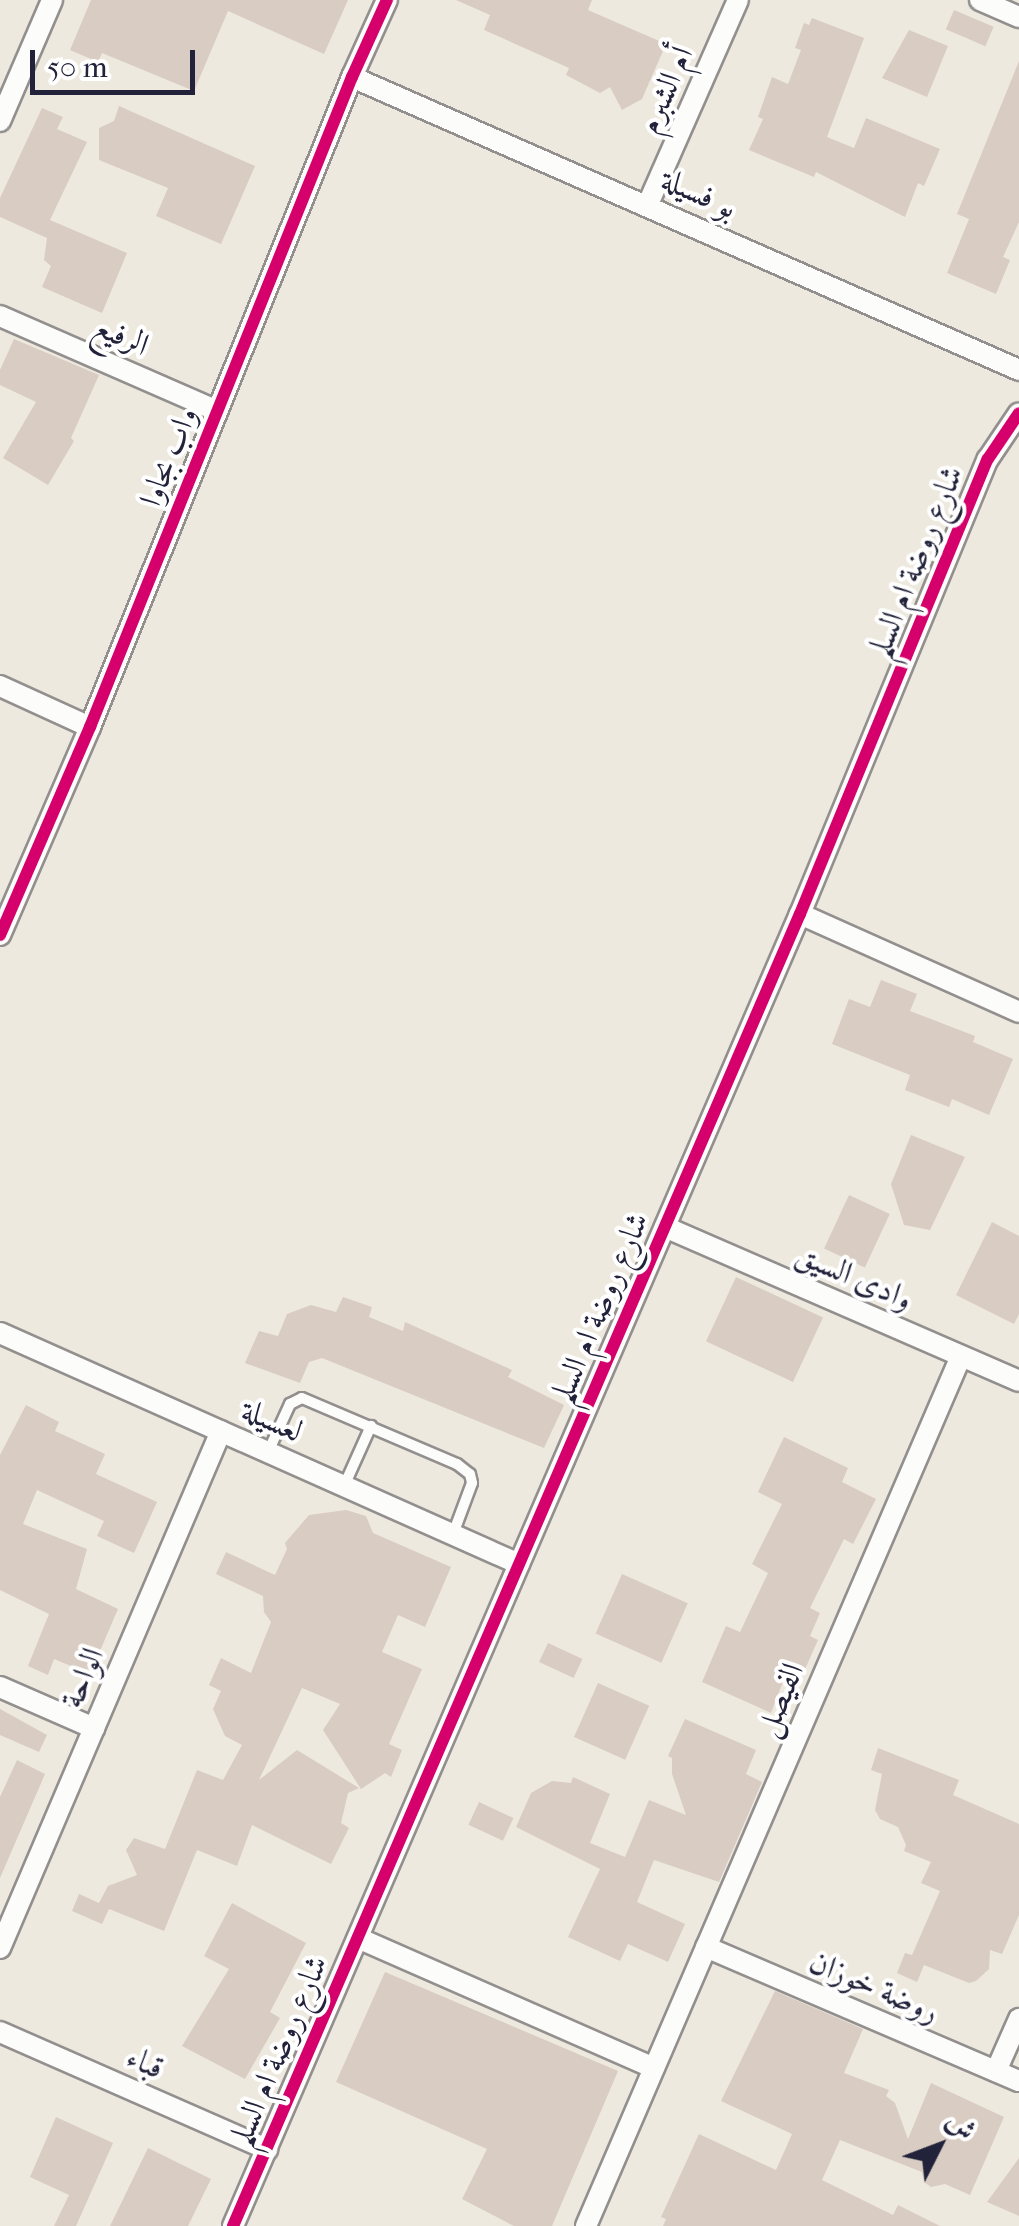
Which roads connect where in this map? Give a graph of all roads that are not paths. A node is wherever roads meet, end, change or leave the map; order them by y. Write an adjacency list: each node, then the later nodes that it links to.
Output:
1 (52, 0): 7 (street)
2 (387, 0): 6 (street, واب بجاوا)
3 (738, 0): 8 (street, أم الشبرم)
4 (980, 0): 5 (street)
5 (1019, 17)
6 (352, 77): 8 (street, بو فسيلة); 11 (street, واب بجاوا)
7 (0, 121)
8 (648, 204): 10 (street, بو فسيلة)
9 (0, 316): 11 (street, الرفيع)
10 (1019, 370)
11 (217, 411): 14 (street, واب بجاوا)
12 (1019, 414): 15 (street, شارع روضة ام السلم)
13 (0, 686): 14 (street)
14 (90, 727): 16 (street, واب بجاوا)
15 (800, 914): 17 (street); 18 (street, شارع روضة ام السلم)
16 (0, 935)
17 (1019, 1012)
18 (665, 1227): 20 (street, وادى السيق); 27 (street, شارع روضة ام السلم)
19 (0, 1333): 23 (street, لعسيلة)
20 (961, 1356): 21 (street, وادى السيق); 32 (street, الفيصل)
21 (1019, 1381)
22 (372, 1426): 24 (lane); 25 (lane); 26 (lane)
23 (221, 1431): 24 (street, لعسيلة); 29 (street, الواحة)
24 (268, 1452): 25 (street, لعسيلة)
25 (344, 1486): 26 (street, لعسيلة)
26 (453, 1534): 27 (street, لعسيلة)
27 (519, 1564): 30 (street, شارع روضة ام السلم)
28 (0, 1687): 29 (street)
29 (94, 1728): 31 (street, الواحة)
30 (358, 1938): 35 (street); 38 (street, شارع روضة ام السلم)
31 (0, 1948)
32 (706, 1948): 35 (street, الفيصل); 36 (street, روضة خوزان)
33 (1019, 2019): 36 (street)
34 (0, 2032): 38 (street, قباء)
35 (654, 2068): 40 (street, الفيصل)
36 (996, 2071): 37 (street, روضة خوزان)
37 (1019, 2081)
38 (267, 2149): 39 (street, شارع روضة ام السلم)
39 (234, 2226)
40 (586, 2226)

